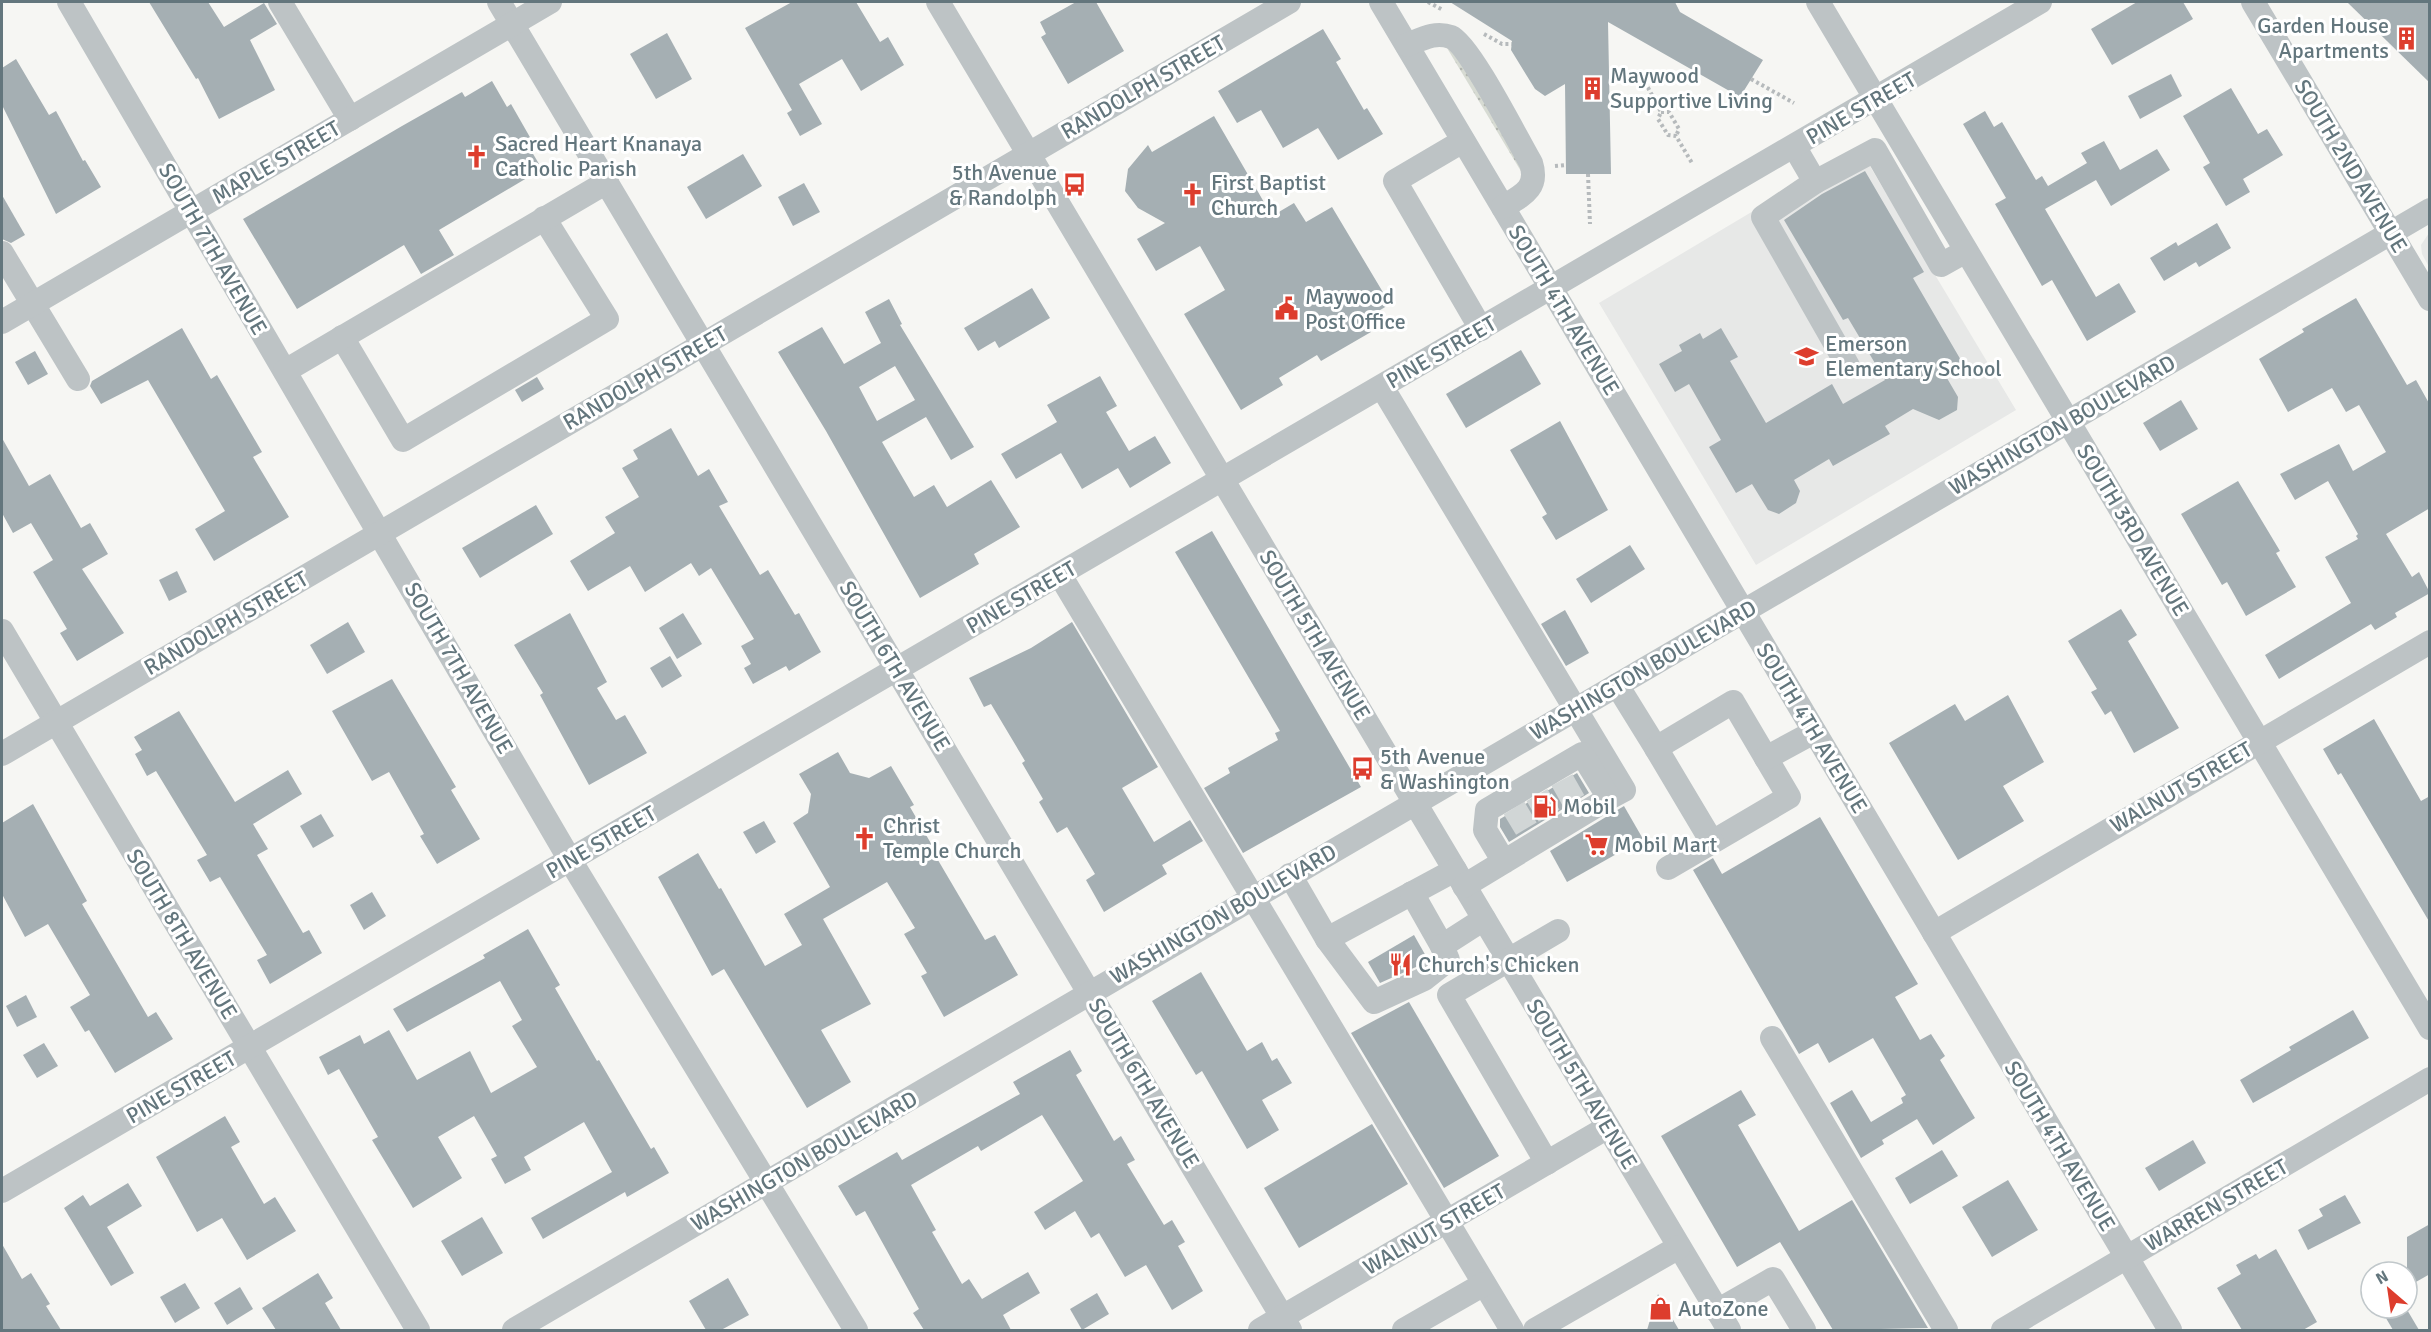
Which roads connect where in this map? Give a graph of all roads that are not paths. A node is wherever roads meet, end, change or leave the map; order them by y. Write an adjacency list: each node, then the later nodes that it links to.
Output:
1 (69, 2): 22 (street, SOUTH 7TH AVENUE)
2 (280, 2): 14 (street)
3 (499, 2): 11 (street, SOUTH 6TH AVENUE)
4 (550, 2): 11 (street, MAPLE STREET)
5 (938, 2): 17 (street, SOUTH 5TH AVENUE)
6 (1289, 2): 17 (street, RANDOLPH STREET)
7 (1381, 2): 12 (street, SOUTH 4TH AVENUE)
8 (1818, 2): 13 (street, SOUTH 3RD AVENUE)
9 (2040, 2): 13 (street, PINE STREET)
10 (2253, 2): 24 (street, SOUTH 2ND AVENUE)
11 (512, 24): 14 (street, MAPLE STREET); 18 (street, SOUTH 6TH AVENUE)
12 (1407, 45): 15 (street, SOUTH 4TH AVENUE); 20 (street)
13 (1876, 99): 16 (street, PINE STREET); 25 (street, SOUTH 3RD AVENUE)
14 (350, 119): 22 (street, MAPLE STREET)
15 (1463, 141): 20 (street, SOUTH 4TH AVENUE); 31 (street)
16 (1794, 146): 19 (street); 27 (street, PINE STREET)
17 (1029, 153): 33 (street, RANDOLPH STREET); 39 (street, SOUTH 5TH AVENUE)
18 (607, 182): 23 (street); 33 (street, SOUTH 6TH AVENUE)
19 (1815, 182): 25 (street); 34 (street)
20 (1503, 207): 27 (street, SOUTH 4TH AVENUE)
21 (2430, 210): 24 (street, WASHINGTON BOULEVARD)
22 (192, 211): 29 (street, MAPLE STREET); 35 (street, SOUTH 7TH AVENUE)
23 (544, 218): 32 (street); 32 (street)
24 (2390, 233): 28 (street, SOUTH 2ND AVENUE); 38 (street, WASHINGTON BOULEVARD)
25 (1966, 251): 38 (street, SOUTH 3RD AVENUE)
26 (2, 253): 29 (street)
27 (1551, 288): 31 (street, PINE STREET); 42 (street, SOUTH 4TH AVENUE)
28 (2430, 299)
29 (32, 304): 30 (street, MAPLE STREET); 36 (street)
30 (2, 322)
31 (1481, 329): 37 (street, PINE STREET)
32 (342, 338): 35 (street)
33 (703, 344): 40 (street, RANDOLPH STREET); 45 (street, SOUTH 6TH AVENUE)
34 (1848, 366)
35 (285, 371): 40 (street, SOUTH 7TH AVENUE)
36 (78, 380)
37 (1382, 387): 39 (street, PINE STREET); 47 (street)
38 (2068, 421): 42 (street, WASHINGTON BOULEVARD); 50 (street, SOUTH 3RD AVENUE)
39 (1223, 480): 41 (street, PINE STREET); 55 (street, SOUTH 5TH AVENUE)
40 (379, 533): 48 (street, RANDOLPH STREET); 57 (street, SOUTH 7TH AVENUE)
41 (1060, 574): 45 (street, PINE STREET); 63 (street)
42 (1744, 612): 46 (street, WASHINGTON BOULEVARD); 49 (street, SOUTH 4TH AVENUE)
43 (2, 631): 48 (street, SOUTH 8TH AVENUE)
44 (2430, 642): 50 (street, WALNUT STREET)
45 (897, 670): 57 (street, PINE STREET); 70 (street, SOUTH 6TH AVENUE)
46 (1617, 685): 47 (street, WASHINGTON BOULEVARD); 52 (street)
47 (1575, 709): 51 (street); 55 (street, WASHINGTON BOULEVARD)
48 (56, 722): 53 (street, RANDOLPH STREET); 73 (street, SOUTH 8TH AVENUE)
49 (1814, 732): 54 (street); 66 (street, SOUTH 4TH AVENUE)
50 (2259, 742): 66 (street, WALNUT STREET); 71 (street, SOUTH 3RD AVENUE)
51 (1588, 747): 58 (street); 58 (street)
52 (1656, 748): 54 (street); 56 (street)
53 (2, 754)
54 (1766, 758): 56 (street)
55 (1415, 802): 60 (street, WASHINGTON BOULEVARD); 61 (street, SOUTH 5TH AVENUE)
56 (1712, 842): 59 (street)
57 (570, 860): 73 (street, PINE STREET); 77 (street, SOUTH 7TH AVENUE)
58 (1504, 862): 61 (street)
59 (1668, 868)
60 (1290, 875): 63 (street, WASHINGTON BOULEVARD); 67 (street)
61 (1460, 878): 62 (street); 64 (street, SOUTH 5TH AVENUE)
62 (1412, 893): 67 (street); 68 (street)
63 (1252, 897): 70 (street, WASHINGTON BOULEVARD); 79 (street)
64 (1484, 919): 68 (street); 69 (street, SOUTH 5TH AVENUE)
65 (1558, 931): 69 (street)
66 (1934, 933): 81 (street, SOUTH 4TH AVENUE)
67 (1327, 939): 68 (street)
68 (1442, 946)
69 (1509, 960): 75 (street, SOUTH 5TH AVENUE); 76 (street)
70 (1090, 992): 77 (street, WASHINGTON BOULEVARD); 84 (street, SOUTH 6TH AVENUE)
71 (2430, 1028)
72 (1772, 1038): 93 (street)
73 (249, 1047): 78 (street, PINE STREET); 85 (street, SOUTH 8TH AVENUE)
74 (2430, 1079): 81 (street, WARREN STREET)
75 (1608, 1127): 76 (street, WALNUT STREET); 80 (street, SOUTH 5TH AVENUE)
76 (1547, 1163): 79 (street, WALNUT STREET)
77 (766, 1183): 86 (street, WASHINGTON BOULEVARD); 87 (street, SOUTH 7TH AVENUE)
78 (2, 1191)
79 (1447, 1221): 82 (street); 84 (street, WALNUT STREET)
80 (1679, 1247): 83 (street, SOUTH 5TH AVENUE); 91 (street)
81 (2126, 1258): 94 (street, WARREN STREET); 95 (street, SOUTH 4TH AVENUE)
82 (1484, 1284): 89 (street); 90 (street)
83 (1723, 1321): 92 (street)
84 (1286, 1324): 88 (street, WALNUT STREET)
85 (418, 1330)
86 (514, 1330)
87 (856, 1330)
88 (1260, 1330)
89 (1404, 1330)
90 (1512, 1330)
91 (1535, 1330)
92 (1803, 1330)
93 (1946, 1330)
94 (2003, 1330)
95 (2170, 1330)

